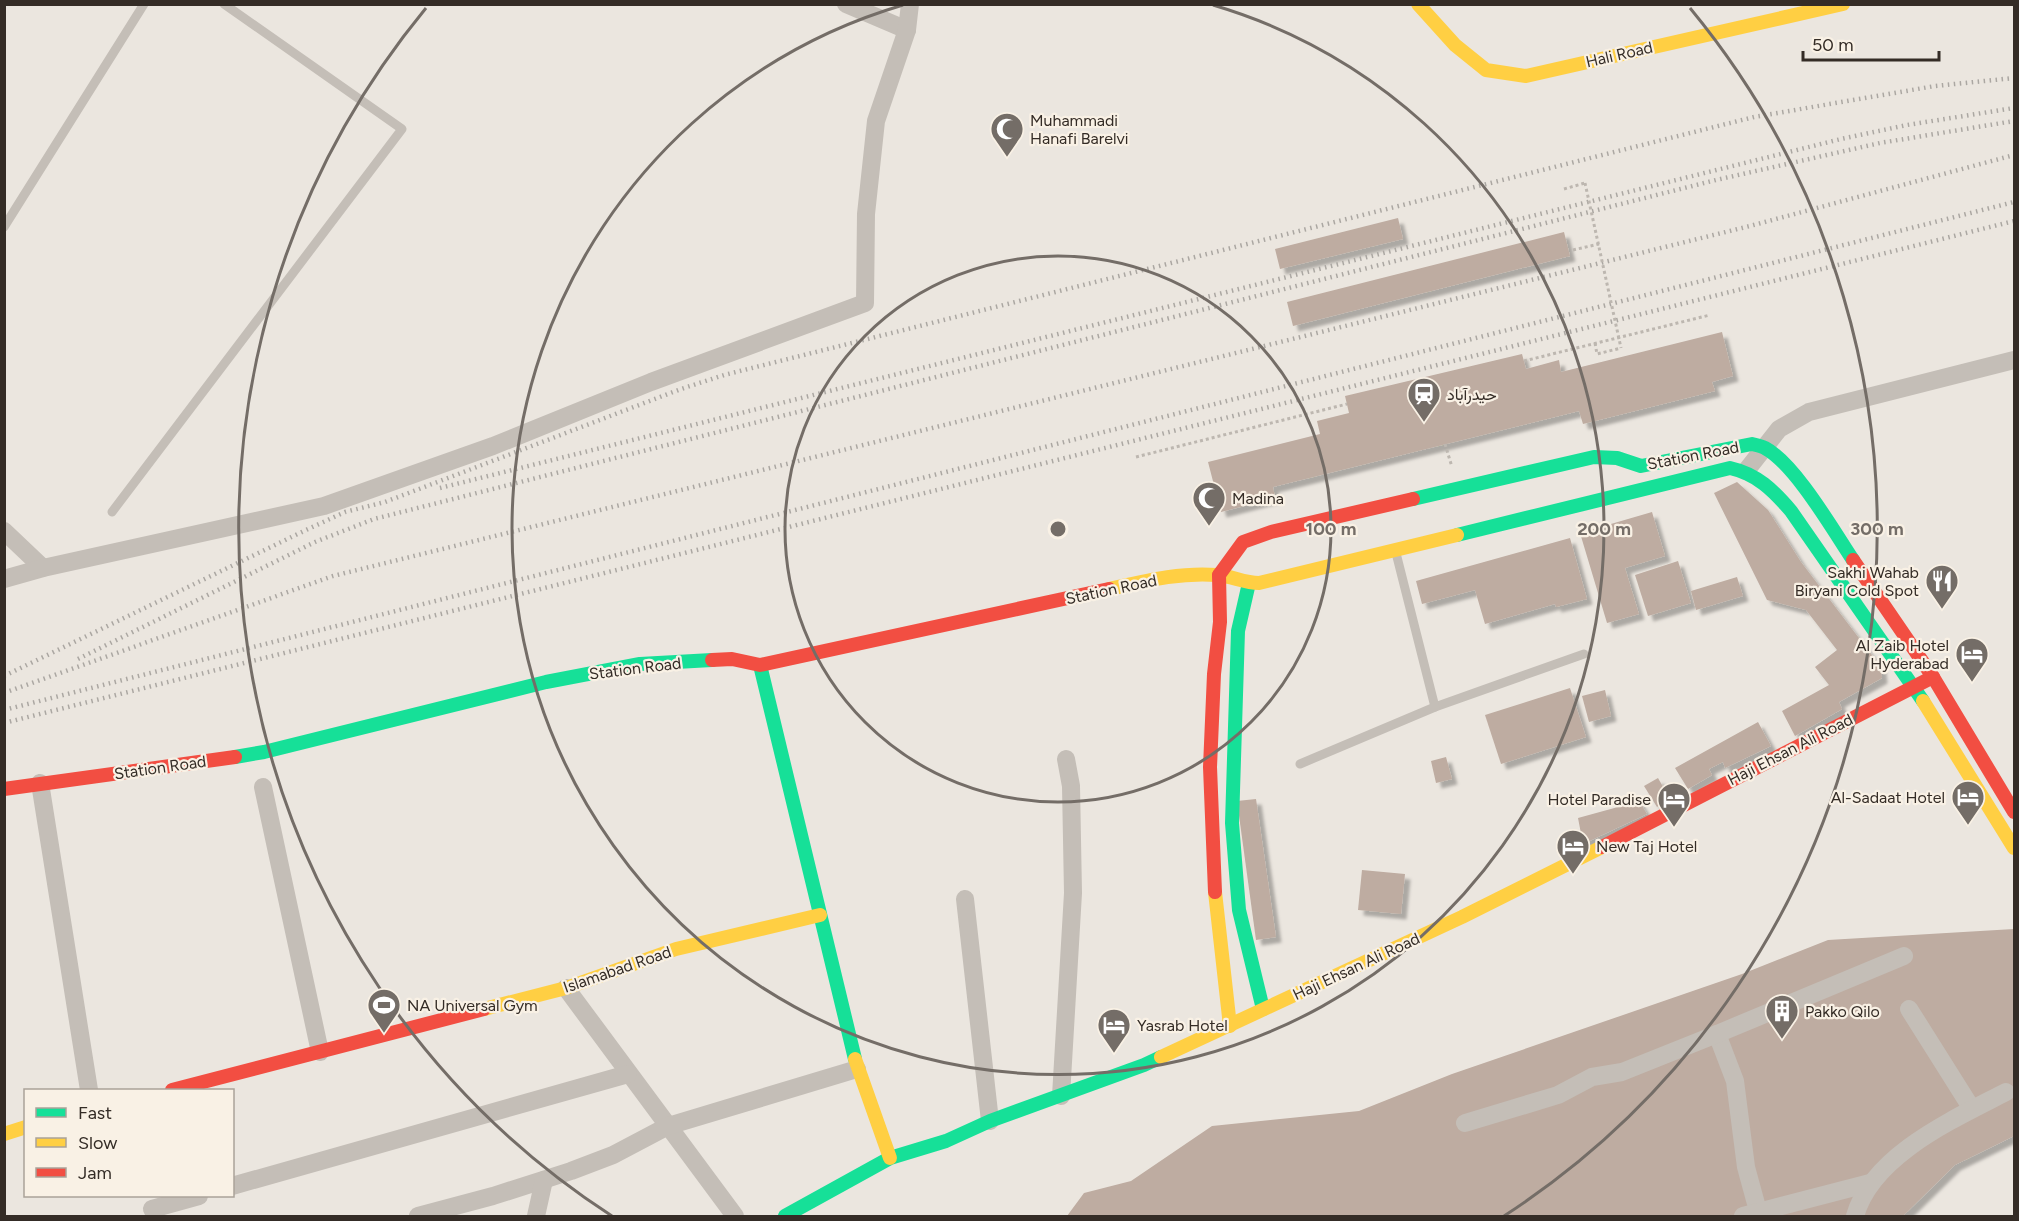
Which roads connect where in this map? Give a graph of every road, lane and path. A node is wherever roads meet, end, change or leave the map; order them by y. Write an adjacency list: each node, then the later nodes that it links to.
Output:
1 (144, 4): 9 (lane)
2 (224, 4): 20 (lane)
3 (846, 4): 7 (street)
4 (910, 4): 7 (street)
5 (1418, 4): 6 (street, Hali Road)
6 (1843, 4)
7 (907, 30): 23 (street)
8 (1564, 189): 10 (path, bridge)
9 (4, 227)
10 (1599, 244): 11 (path); 13 (path, bridge)
11 (1573, 250)
12 (1710, 315): 13 (path)
13 (1595, 343): 15 (path)
14 (2014, 360): 17 (street)
15 (1524, 361)
16 (1347, 405): 18 (path)
17 (1764, 447): 19 (street); 24 (street, Station Road); 29 (street, Station Road)
18 (1136, 457)
19 (1746, 471): 22 (street, Station Road); 30 (street, Station Road)
20 (112, 512)
21 (4, 531): 23 (street)
22 (1395, 550): 26 (street, Station Road); 31 (lane)
23 (43, 568): 25 (street)
24 (1219, 574): 26 (street); 28 (street, Station Road); 46 (street)
25 (4, 579)
26 (1249, 583): 44 (street)
27 (1584, 654): 31 (lane)
28 (760, 665): 34 (street, Station Road); 41 (street)
29 (1933, 677): 30 (street, Haji Ehsan Ali Road); 37 (street, Station Road)
30 (1913, 686): 39 (street, Station Road); 44 (street, Haji Ehsan Ali Road)
31 (1435, 707): 33 (lane)
32 (1066, 759): 54 (street)
33 (1300, 764)
34 (40, 783): 36 (street, Station Road); 51 (street)
35 (263, 787): 48 (street)
36 (4, 789)
37 (2007, 791): 38 (street, Station Road)
38 (2014, 812)
39 (2014, 848)
40 (965, 899): 56 (street)
41 (820, 915): 43 (street, Islamabad Road); 49 (street)
42 (1904, 956): 47 (street)
43 (566, 988): 48 (street, Islamabad Road); 50 (street)
44 (1263, 1009): 46 (street, Haji Ehsan Ali Road)
45 (1909, 1010): 55 (street)
46 (1230, 1026): 54 (street, Haji Ehsan Ali Road)
47 (1717, 1034): 57 (street); 67 (street)
48 (320, 1052): 52 (street, Islamabad Road)
49 (857, 1069): 58 (street); 61 (street)
50 (628, 1074): 58 (street); 64 (street)
51 (89, 1089)
52 (176, 1089)
53 (2007, 1092): 55 (street)
54 (1061, 1096): 56 (street, Haji Ehsan Ali Road)
55 (1972, 1109): 63 (street)
56 (990, 1121): 61 (street, Haji Ehsan Ali Road)
57 (1465, 1123)
58 (668, 1126): 62 (street); 70 (street)
59 (24, 1128): 60 (street)
60 (4, 1134)
61 (890, 1158): 71 (street, Haji Ehsan Ali Road)
62 (544, 1180): 68 (street); 69 (street)
63 (1870, 1183): 67 (street); 72 (street)
64 (234, 1185)
65 (195, 1197): 66 (street)
66 (151, 1207)
67 (1750, 1214)
68 (418, 1216)
69 (536, 1216)
70 (735, 1216)
71 (785, 1216)
72 (1855, 1216)

